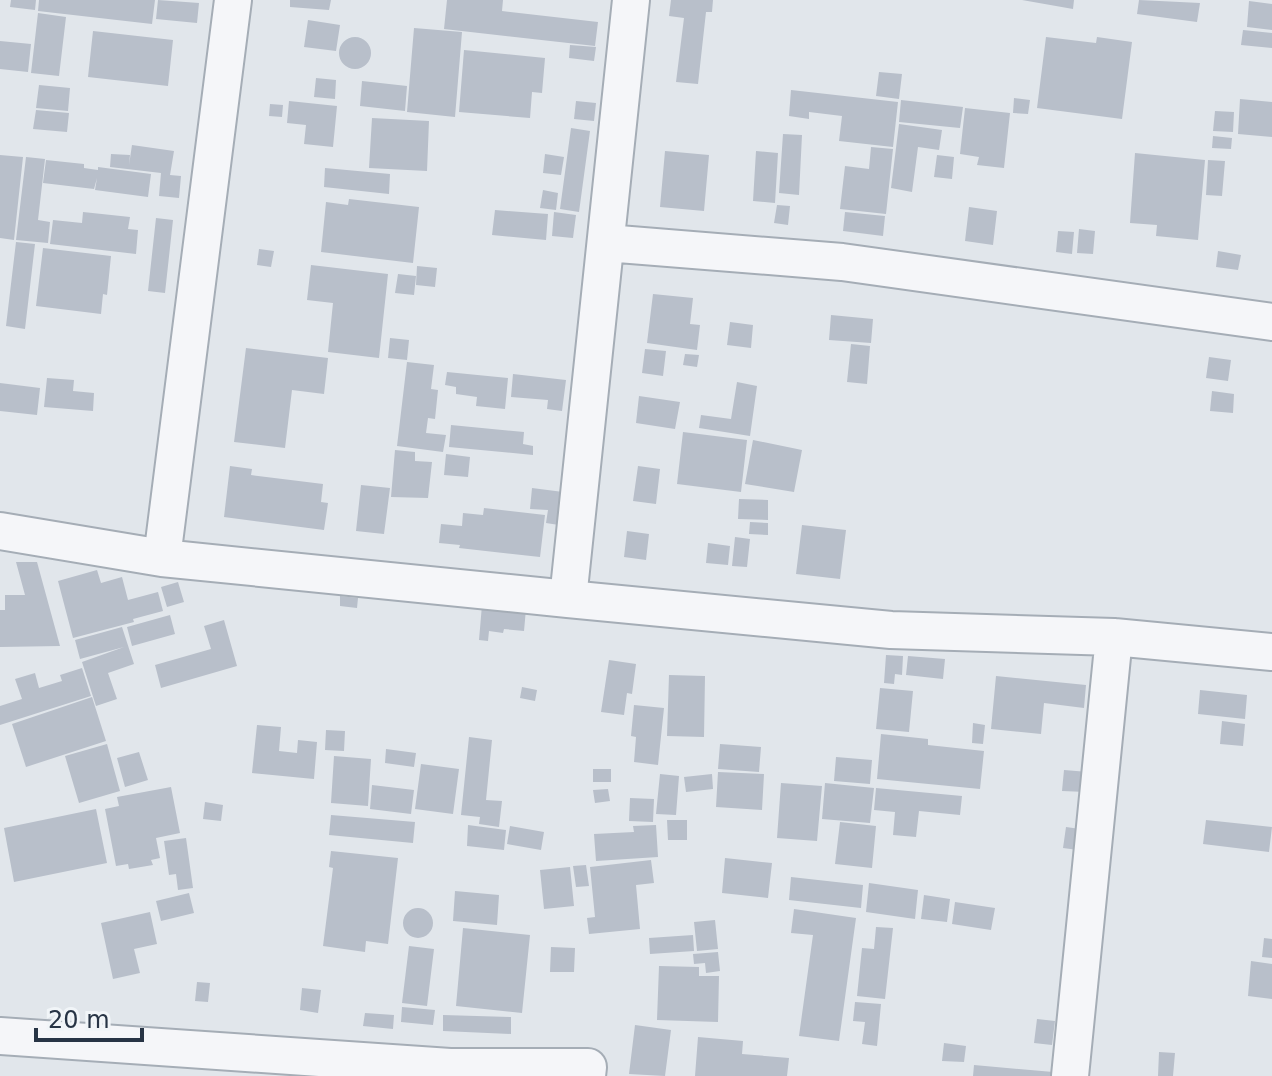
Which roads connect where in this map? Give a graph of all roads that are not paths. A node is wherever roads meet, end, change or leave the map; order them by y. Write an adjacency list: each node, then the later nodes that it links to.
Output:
1 (233, 0): 6 (street)
2 (631, 0): 3 (street)
3 (606, 243): 4 (street); 7 (street)
4 (1272, 322)
5 (0, 531): 6 (street)
6 (162, 558): 7 (street)
7 (568, 599): 8 (street)
8 (1114, 637): 9 (street); 12 (street)
9 (1272, 652)
10 (0, 1036): 11 (street)
11 (587, 1076)
12 (1070, 1076)

